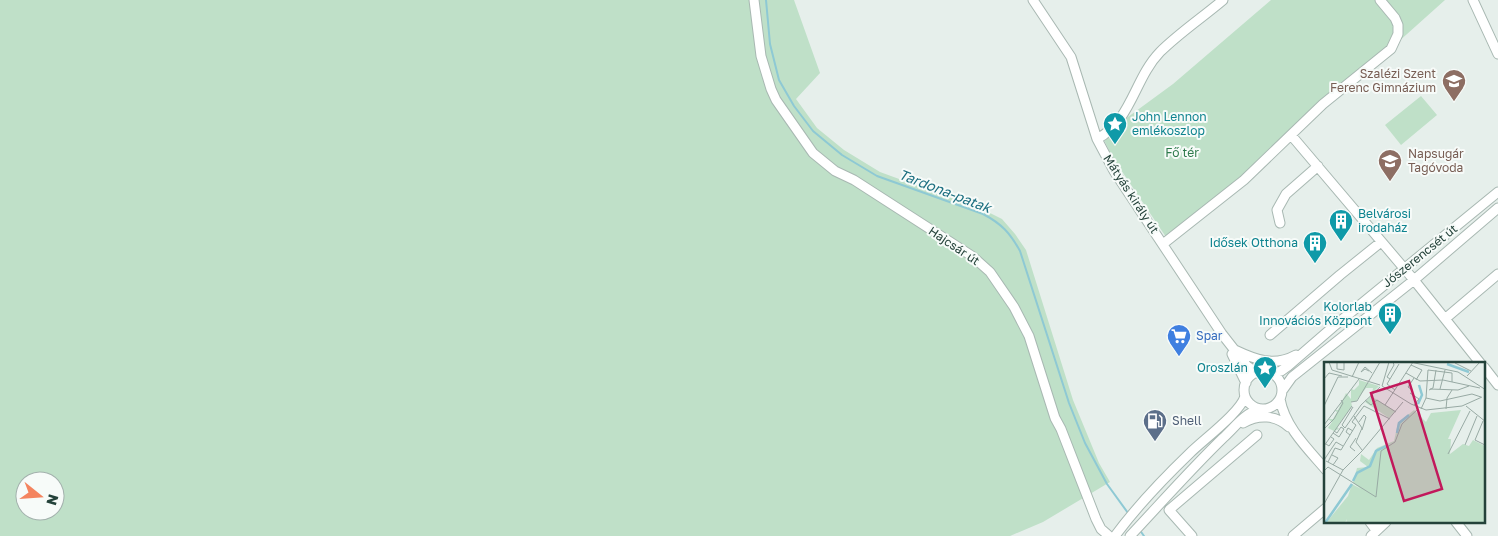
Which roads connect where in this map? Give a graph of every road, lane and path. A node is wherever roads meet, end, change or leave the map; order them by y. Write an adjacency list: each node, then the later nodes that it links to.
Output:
1 (754, 0): 41 (street, Hajcsár út)
2 (1033, 0): 8 (street, Mátyás király út)
3 (1223, 0): 8 (street)
4 (1380, 0): 7 (street)
5 (1473, 0): 6 (street)
6 (1498, 54)
7 (1291, 135): 9 (street); 14 (street)
8 (1097, 139): 14 (street, Mátyás király út)
9 (1318, 166): 12 (street); 13 (street)
10 (1498, 192): 15 (street, Jószerencsét út)
11 (1498, 208): 17 (street, Jószerencsét út)
12 (1280, 223)
13 (1381, 242): 15 (street); 20 (street)
14 (1163, 244): 19 (street, Mátyás király út)
15 (1404, 269): 17 (street); 21 (street, Jószerencsét út)
16 (1498, 274): 18 (street)
17 (1414, 280): 18 (street); 29 (street, Jószerencsét út)
18 (1446, 318): 23 (street)
19 (1222, 334): 22 (street, Mátyás király út); 27 (street)
20 (1270, 335)
21 (1307, 349): 22 (street); 26 (street, Jószerencsét út)
22 (1233, 350): 25 (street, Mátyás király út)
23 (1479, 362)
24 (1486, 370): 28 (street)
25 (1256, 373): 26 (street); 27 (street)
26 (1271, 374): 29 (street)
27 (1246, 383): 30 (street)
28 (1498, 385)
29 (1281, 395): 31 (street); 33 (street)
30 (1245, 396): 31 (street); 42 (street)
31 (1262, 409): 32 (street); 35 (street)
32 (1284, 422): 33 (street); 35 (street)
33 (1297, 434): 36 (street)
34 (1257, 435): 44 (street)
35 (1225, 436): 43 (street)
36 (1324, 468)
37 (1324, 510): 45 (street)
38 (1384, 524): 40 (street)
39 (1458, 524): 46 (street)
40 (1374, 533)
41 (1109, 536)
42 (1115, 536)
43 (1130, 536)
44 (1192, 536)
45 (1293, 536)
46 (1467, 536)

